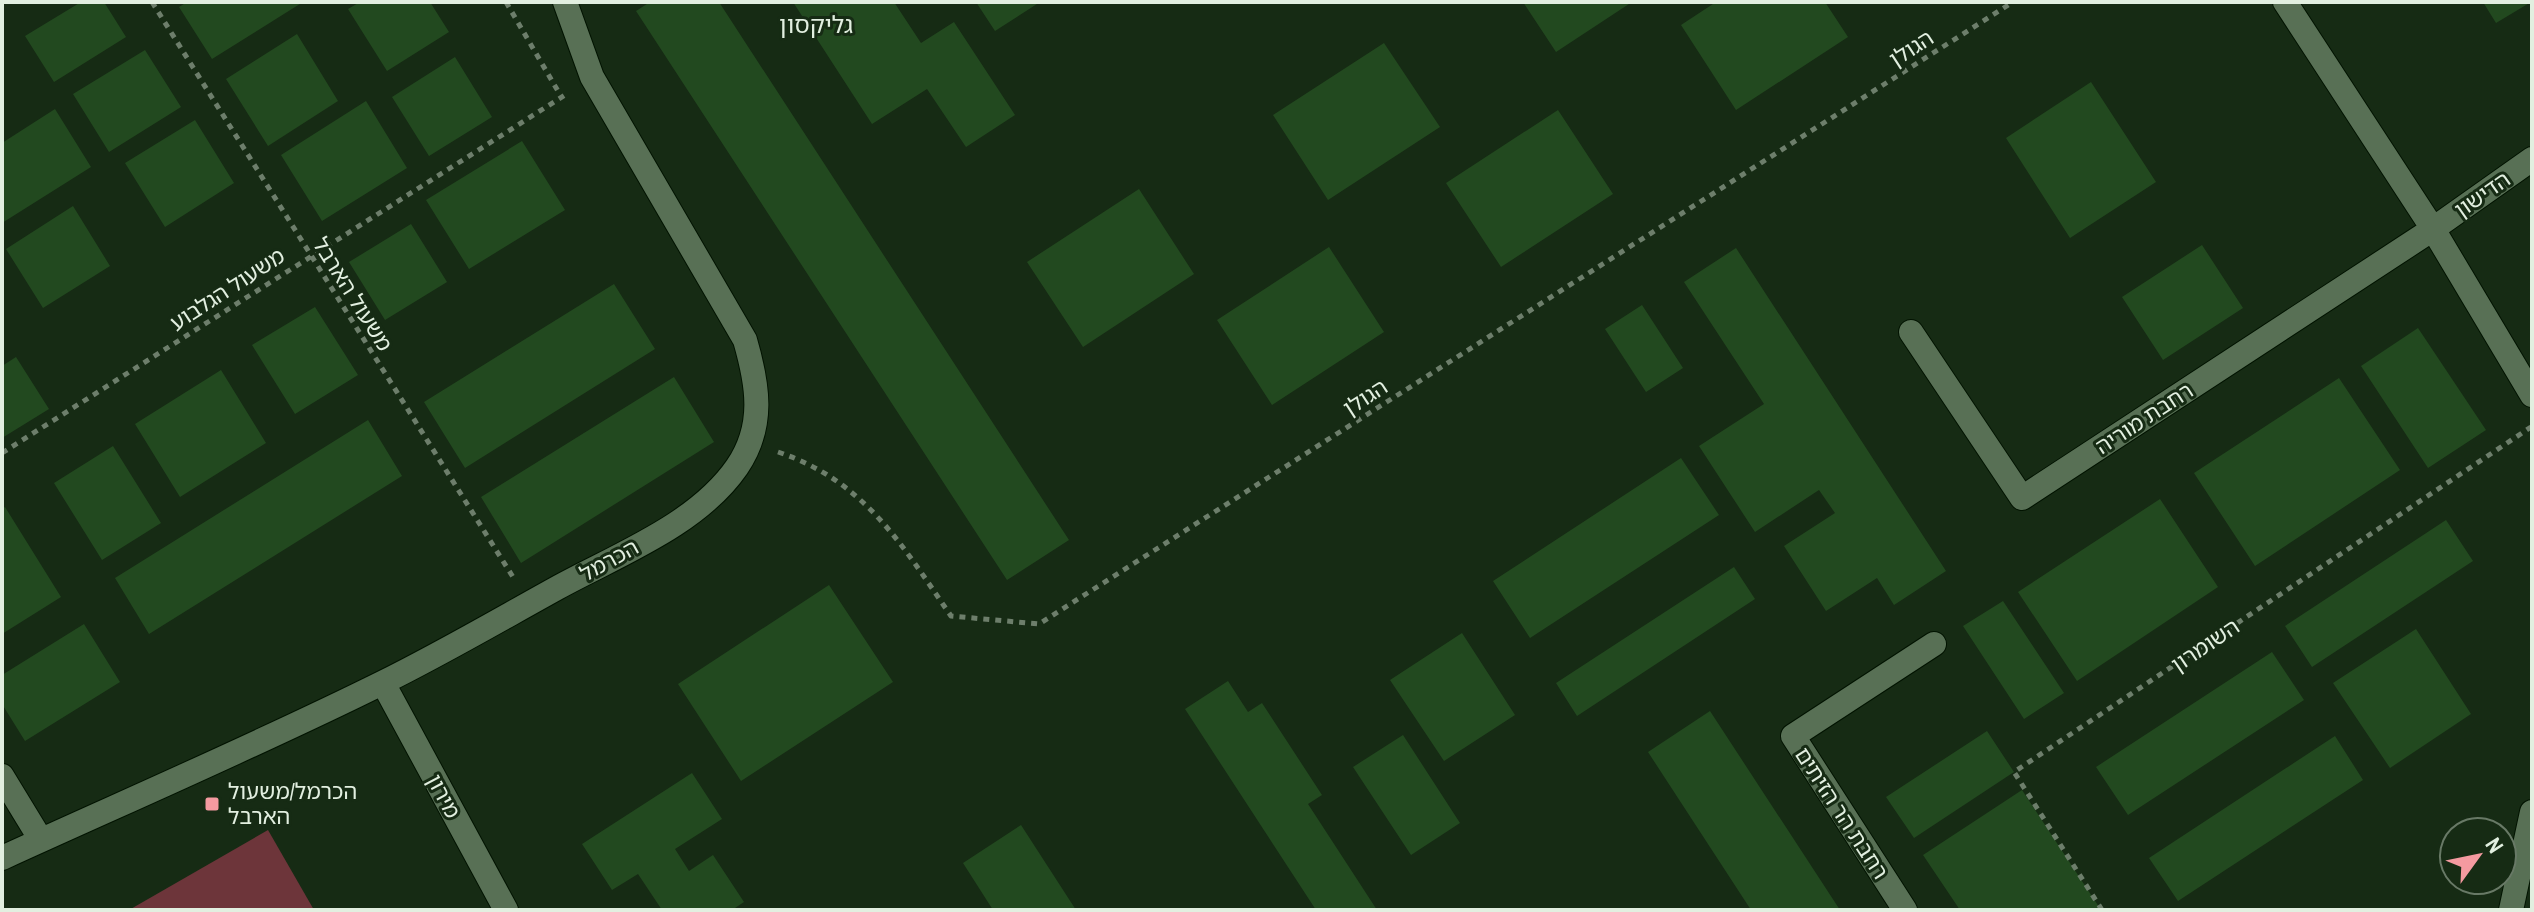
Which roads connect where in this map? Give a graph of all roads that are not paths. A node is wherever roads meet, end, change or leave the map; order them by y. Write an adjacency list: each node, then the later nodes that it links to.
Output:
1 (565, 2): 8 (street, הכרמל)
2 (2285, 2): 4 (street)
3 (2532, 159): 4 (street, הדישון)
4 (2433, 229): 5 (street, רחבת מוריה); 6 (street)
5 (1911, 332)
6 (2532, 395)
7 (1934, 644): 14 (street, רחבת הר הזיתים)
8 (383, 683): 11 (street, הכרמל); 13 (street, מירון)
9 (2, 776): 11 (street)
10 (2532, 812): 15 (street)
11 (41, 840): 12 (street, הכרמל)
12 (2, 858)
13 (506, 910)
14 (1905, 910)
15 (2511, 910)

